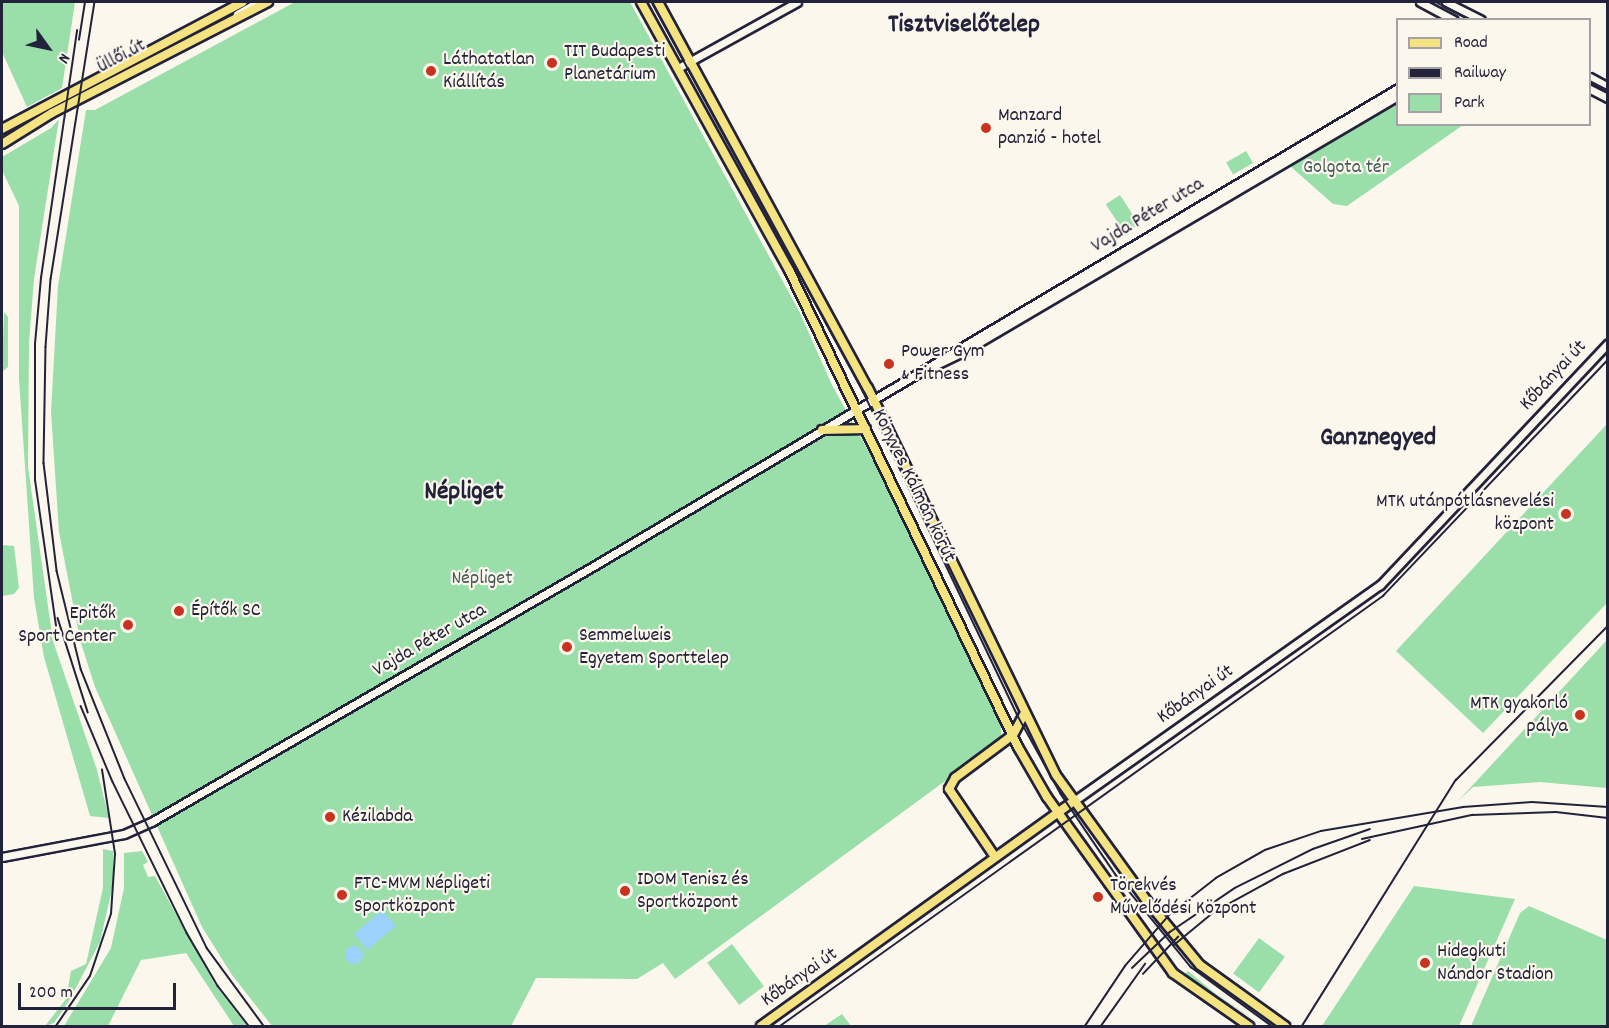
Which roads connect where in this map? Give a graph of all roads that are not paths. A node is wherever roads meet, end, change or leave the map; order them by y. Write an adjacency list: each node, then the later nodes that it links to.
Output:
1 (243, 2): 20 (main road, Üllői út)
2 (258, 2): 11 (street, Üllői út)
3 (268, 2): 11 (main road)
4 (641, 2): 13 (main road, Könyves Kálmán körút)
5 (658, 2): 12 (main road, Könyves Kálmán körút)
6 (797, 2): 12 (street)
7 (1420, 2): 9 (street)
8 (1446, 2): 10 (street)
9 (1450, 18)
10 (1477, 18)
11 (230, 19): 21 (main road, Üllői út)
12 (690, 60): 13 (street); 24 (main road, Könyves Kálmán körút)
13 (678, 68): 25 (main road, Könyves Kálmán körút)
14 (1591, 78): 15 (street)
15 (1608, 87)
16 (1396, 89): 23 (street, Vajda Péter utca)
17 (1591, 90): 19 (street)
18 (1396, 97): 23 (street, Vajda Péter utca)
19 (1608, 98)
20 (2, 129)
21 (2, 144)
22 (1608, 343): 30 (street, Kőbányai út)
23 (917, 373): 24 (street, Vajda Péter utca)
24 (873, 399): 25 (street, Vajda Péter utca); 28 (main road, Könyves Kálmán körút)
25 (856, 408): 26 (main road, Könyves Kálmán körút); 27 (street, Vajda Péter utca)
26 (866, 429): 27 (main road); 29 (main road, Könyves Kálmán körút)
27 (822, 430): 32 (street, Vajda Péter utca)
28 (1024, 714): 29 (main road); 30 (main road, Könyves Kálmán körút)
29 (1013, 735): 31 (main road, Könyves Kálmán körút); 33 (main road)
30 (1075, 800): 31 (main road, Kőbányai út); 36 (main road, Könyves Kálmán körút)
31 (1057, 812): 33 (main road, Kőbányai út); 35 (main road, Könyves Kálmán körút)
32 (2, 857)
33 (995, 857): 34 (main road, Kőbányai út)
34 (760, 1026)
35 (1249, 1026)
36 (1285, 1026)

